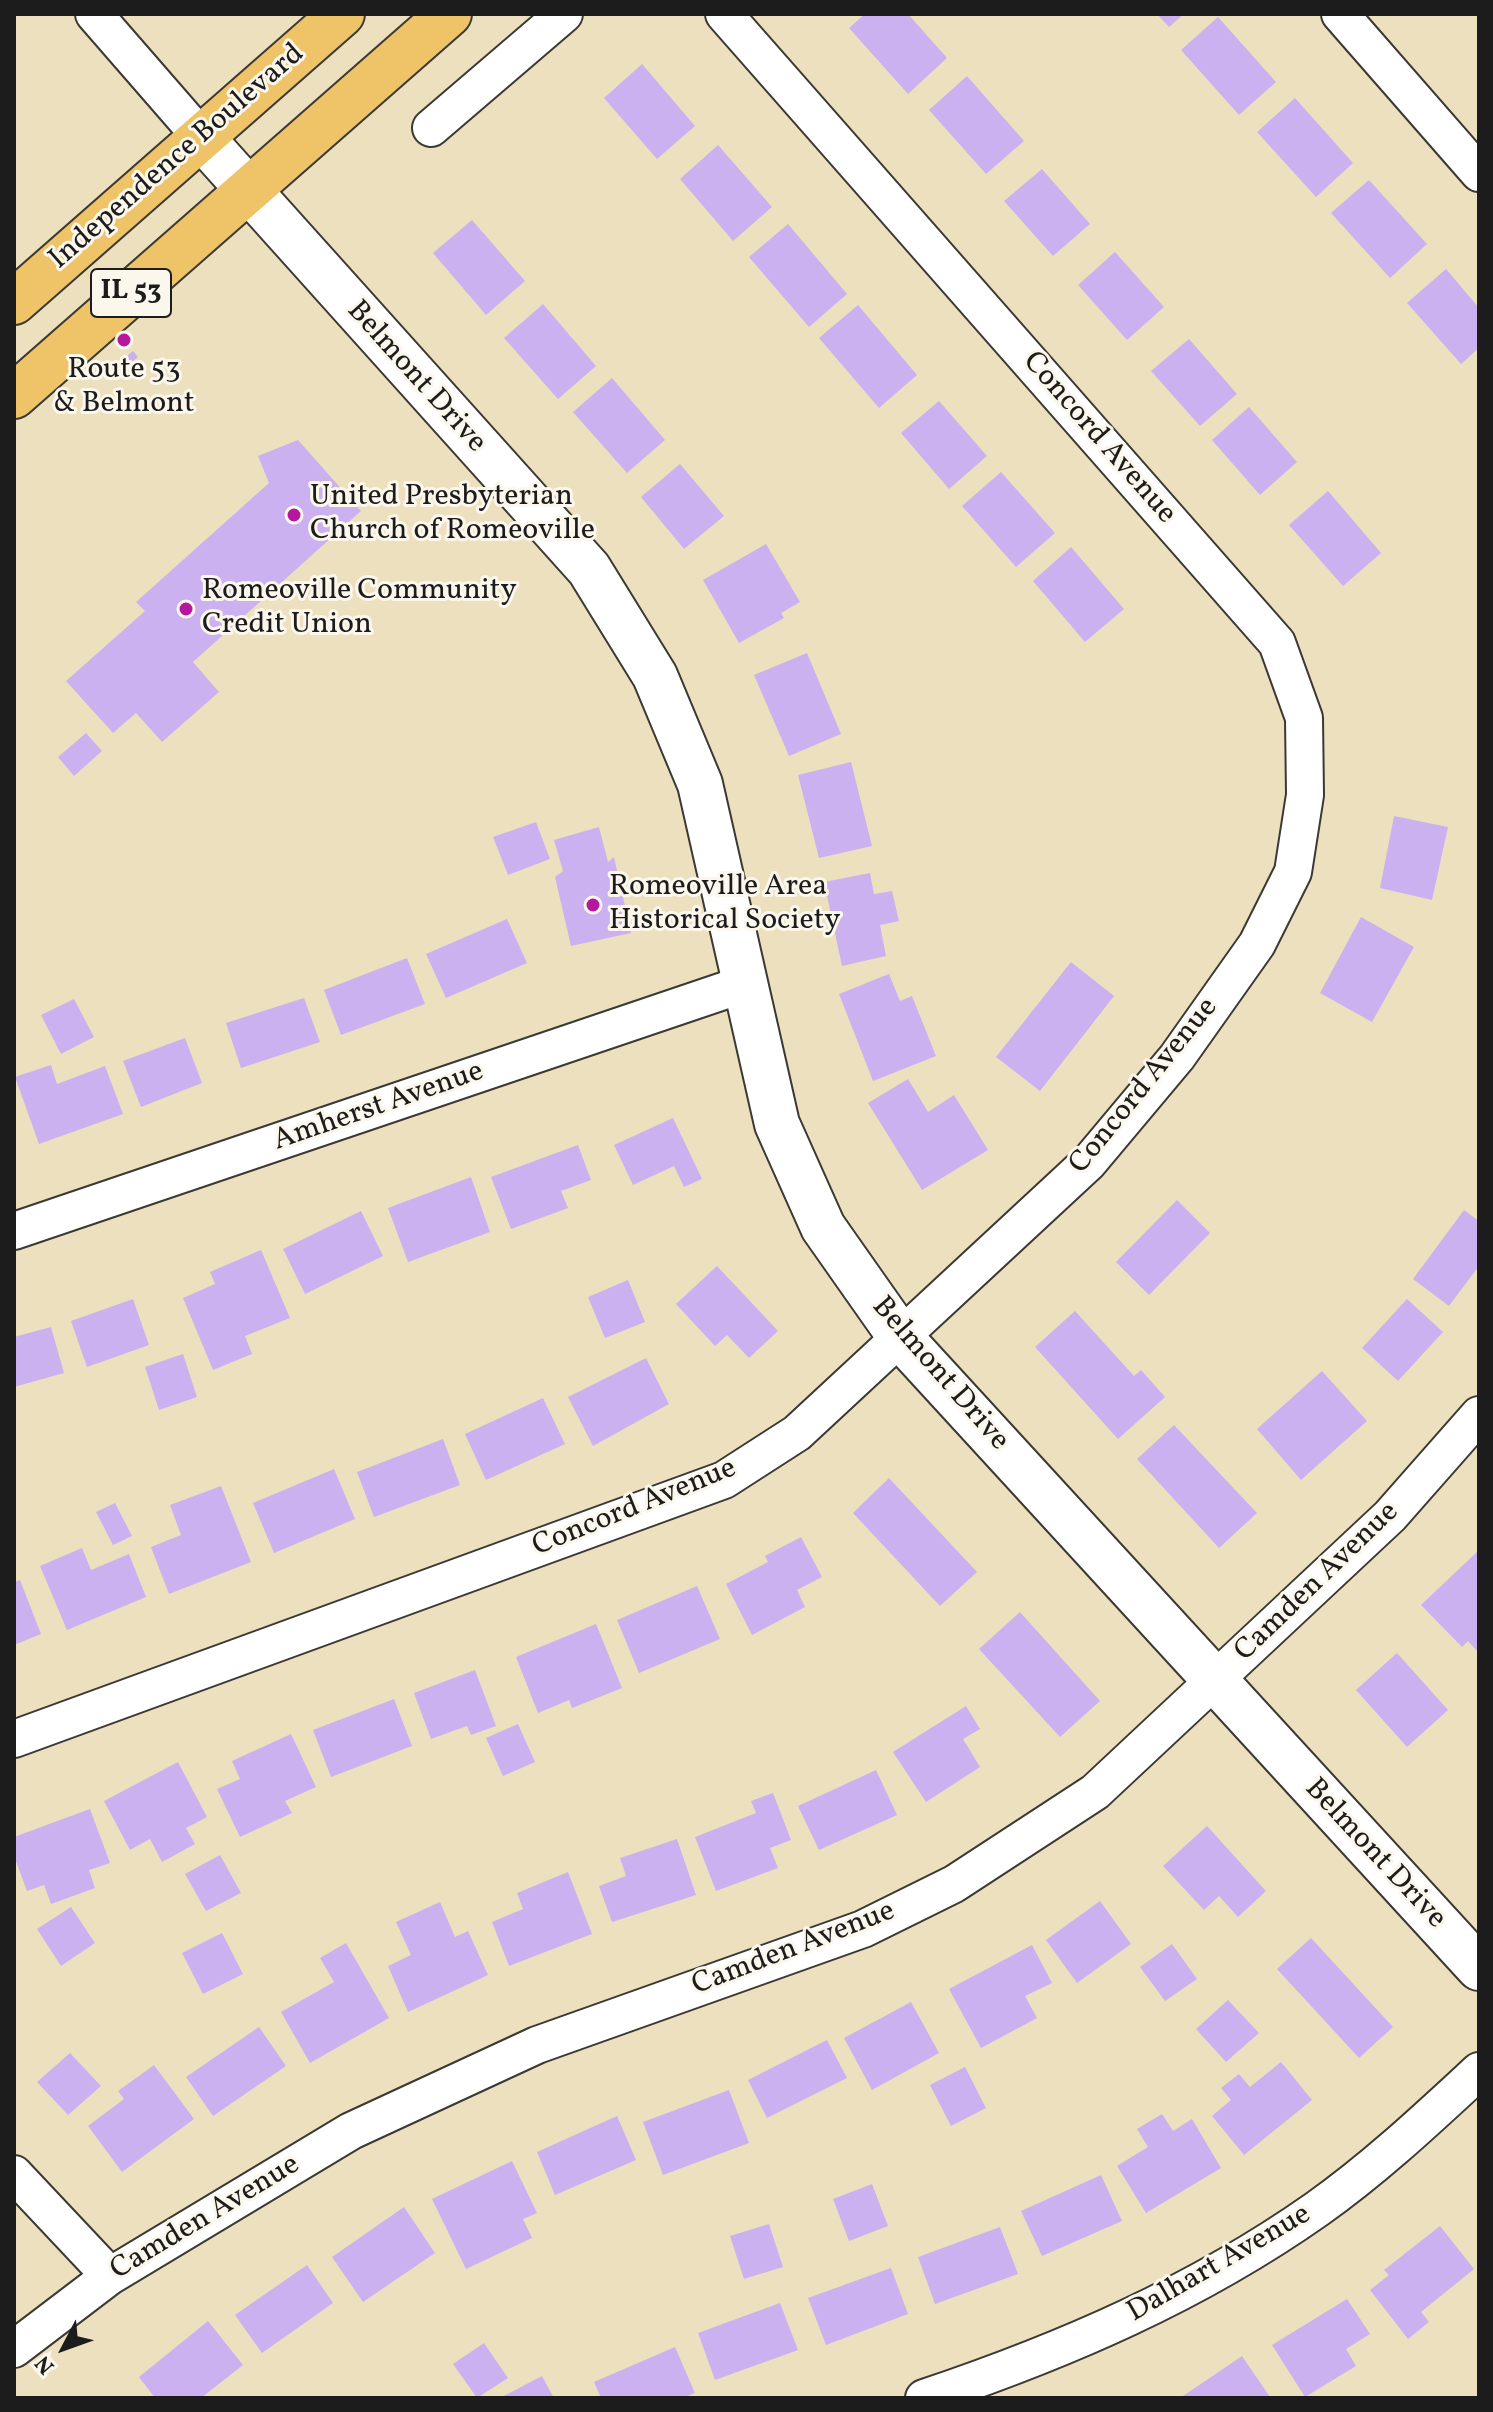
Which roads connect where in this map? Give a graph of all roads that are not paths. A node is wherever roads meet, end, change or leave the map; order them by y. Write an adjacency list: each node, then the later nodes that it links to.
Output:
1 (94, 14): 8 (street)
2 (342, 14): 8 (main road, Independence Boulevard / IL 53)
3 (449, 14): 10 (main road, IL 53)
4 (564, 14): 7 (street)
5 (724, 14): 15 (street, Concord Avenue)
6 (1340, 14): 9 (street)
7 (431, 128)
8 (201, 137): 10 (street, Belmont Drive); 11 (main road, Independence Boulevard / IL 53)
9 (1479, 173)
10 (247, 191): 12 (main road, IL 53); 13 (street, Belmont Drive)
11 (14, 302)
12 (14, 396)
13 (744, 984): 14 (street, Amherst Avenue); 15 (street, Belmont Drive)
14 (14, 1231)
15 (901, 1338): 17 (street, Belmont Drive); 18 (street, Concord Avenue)
16 (1479, 1415): 17 (street, Camden Avenue)
17 (1215, 1683): 19 (street, Belmont Drive); 22 (street, Camden Avenue)
18 (14, 1739)
19 (1479, 1968)
20 (1479, 2071): 24 (street, Dalhart Avenue)
21 (14, 2174): 22 (street)
22 (110, 2276): 23 (street, Camden Avenue)
23 (14, 2349)
24 (924, 2398)

